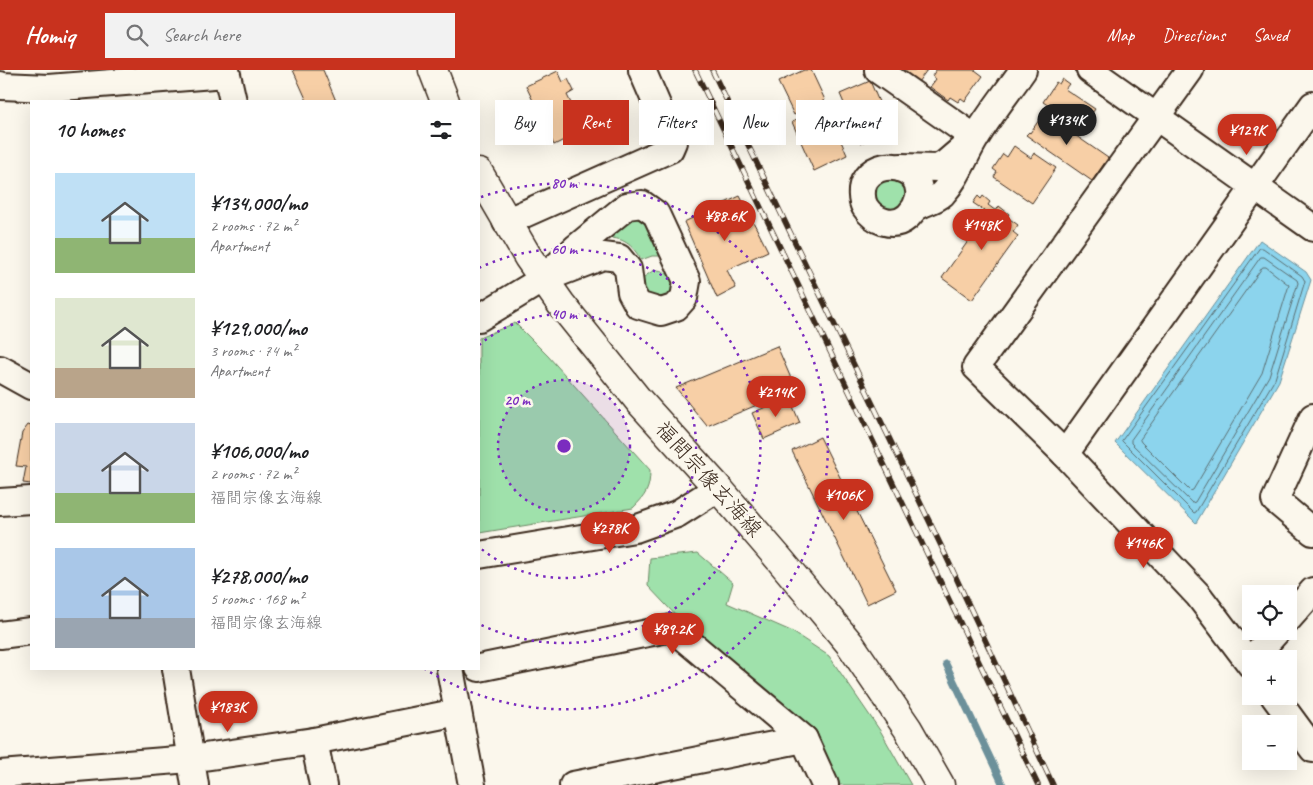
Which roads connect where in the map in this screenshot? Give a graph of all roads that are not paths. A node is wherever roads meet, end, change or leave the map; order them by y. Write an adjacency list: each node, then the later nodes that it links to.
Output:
1 (433, 70): 12 (main road)
2 (642, 70): 20 (street)
3 (878, 70): 15 (street)
4 (1023, 70): 15 (street)
5 (1090, 70): 14 (street)
6 (1190, 70): 14 (street)
7 (226, 72): 9 (street); 11 (street)
8 (0, 85): 10 (street)
9 (148, 91): 10 (street)
10 (50, 95)
11 (233, 100)
12 (446, 100)
13 (1313, 105): 18 (street)
14 (1156, 118): 18 (street); 28 (street)
15 (975, 138): 16 (street); 19 (street)
16 (901, 167): 19 (street); 19 (street)
17 (480, 174): 20 (main road, 福間宗像玄海線)
18 (1255, 186): 21 (street); 28 (street)
19 (915, 208)
20 (506, 222): 22 (main road, 福間宗像玄海線)
21 (1313, 228)
22 (544, 280): 22 (street); 23 (street); 29 (main road, 福間宗像玄海線)
23 (480, 317)
24 (0, 345): 25 (street)
25 (2, 370): 26 (street)
26 (30, 385)
27 (1313, 417): 32 (street)
28 (1065, 454): 39 (street)
29 (718, 488): 33 (street); 57 (main road, 福間宗像玄海線)
30 (30, 500): 31 (street)
31 (0, 502)
32 (1313, 532)
33 (480, 555)
34 (1313, 592): 35 (street)
35 (1297, 609)
36 (30, 631): 37 (street)
37 (0, 635)
38 (1269, 640): 40 (street)
39 (1242, 650)
40 (1261, 650)
41 (480, 669): 47 (street)
42 (176, 670): 50 (street)
43 (469, 670): 44 (street)
44 (450, 672): 46 (street)
45 (1281, 705): 49 (street)
46 (458, 712): 48 (street); 54 (street)
47 (804, 739): 55 (street); 56 (street)
48 (314, 741): 50 (street); 53 (street)
49 (1313, 749)
50 (190, 760): 51 (street); 52 (street)
51 (0, 774)
52 (195, 785)
53 (323, 785)
54 (472, 785)
55 (572, 785)
56 (825, 785)
57 (940, 785)

